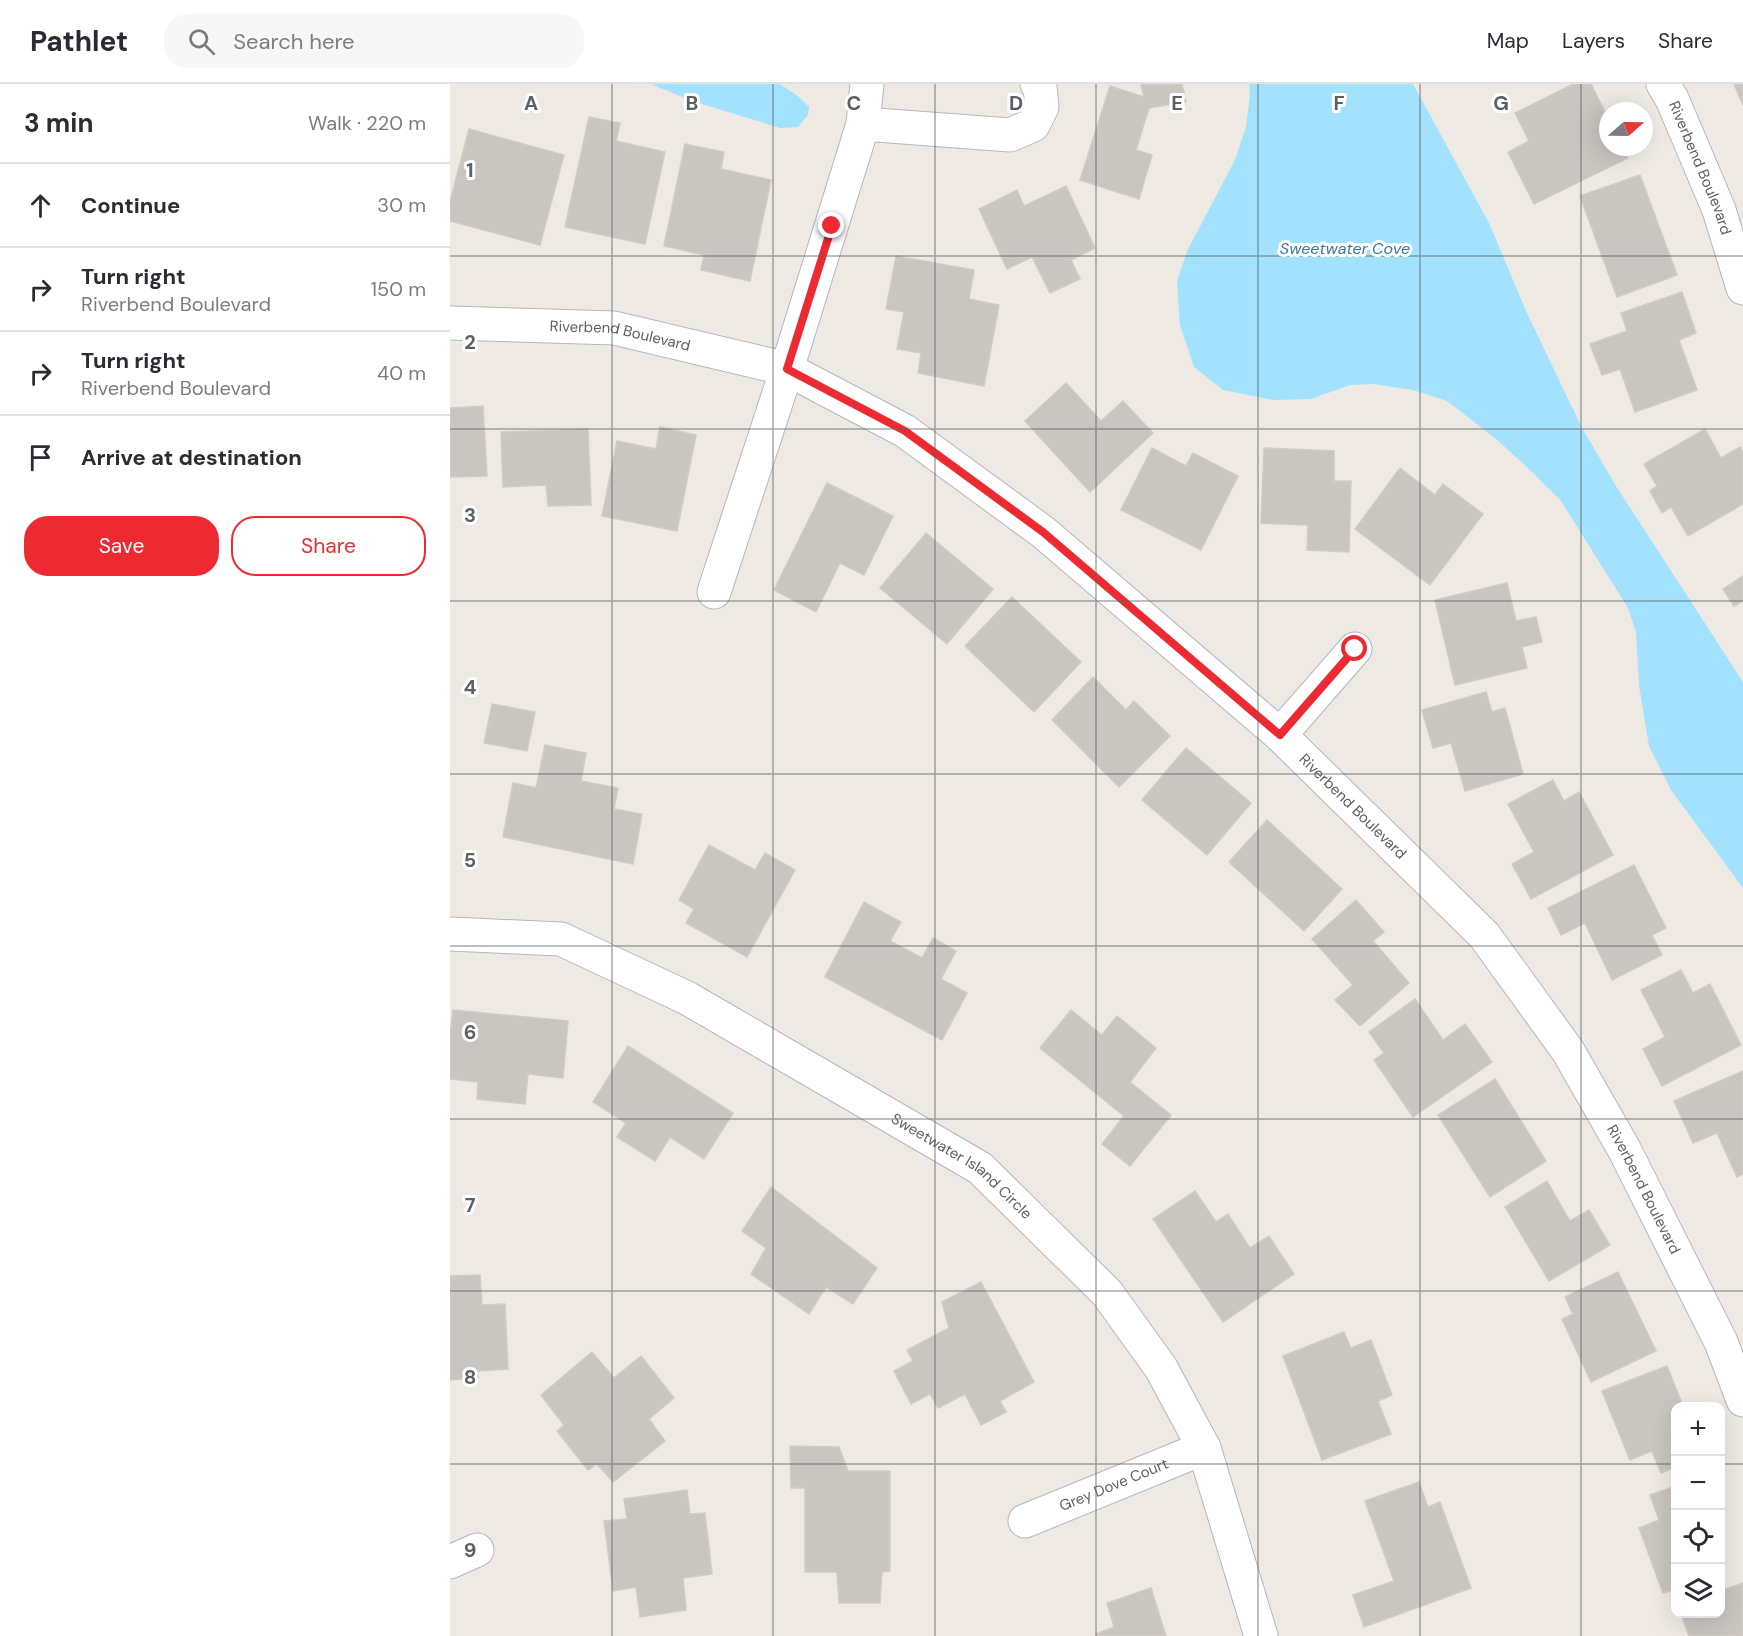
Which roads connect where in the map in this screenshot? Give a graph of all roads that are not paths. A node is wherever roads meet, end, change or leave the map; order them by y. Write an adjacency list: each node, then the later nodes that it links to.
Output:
1 (867, 84): 4 (street)
2 (1037, 84): 4 (street)
3 (1663, 84): 5 (street, Riverbend Boulevard)
4 (863, 124): 7 (street)
5 (1743, 288)
6 (450, 323): 7 (street, Riverbend Boulevard)
7 (787, 369): 8 (street); 10 (street, Riverbend Boulevard)
8 (714, 592)
9 (1355, 649): 10 (street)
10 (1280, 735): 12 (street, Riverbend Boulevard)
11 (450, 934): 14 (street, Sweetwater Island Circle)
12 (1732, 1338): 13 (street, Riverbend Boulevard)
13 (1743, 1400)
14 (1204, 1448): 15 (street, Grey Dove Court); 16 (street, Sweetwater Island Circle)
15 (1025, 1521)
16 (1261, 1636)

